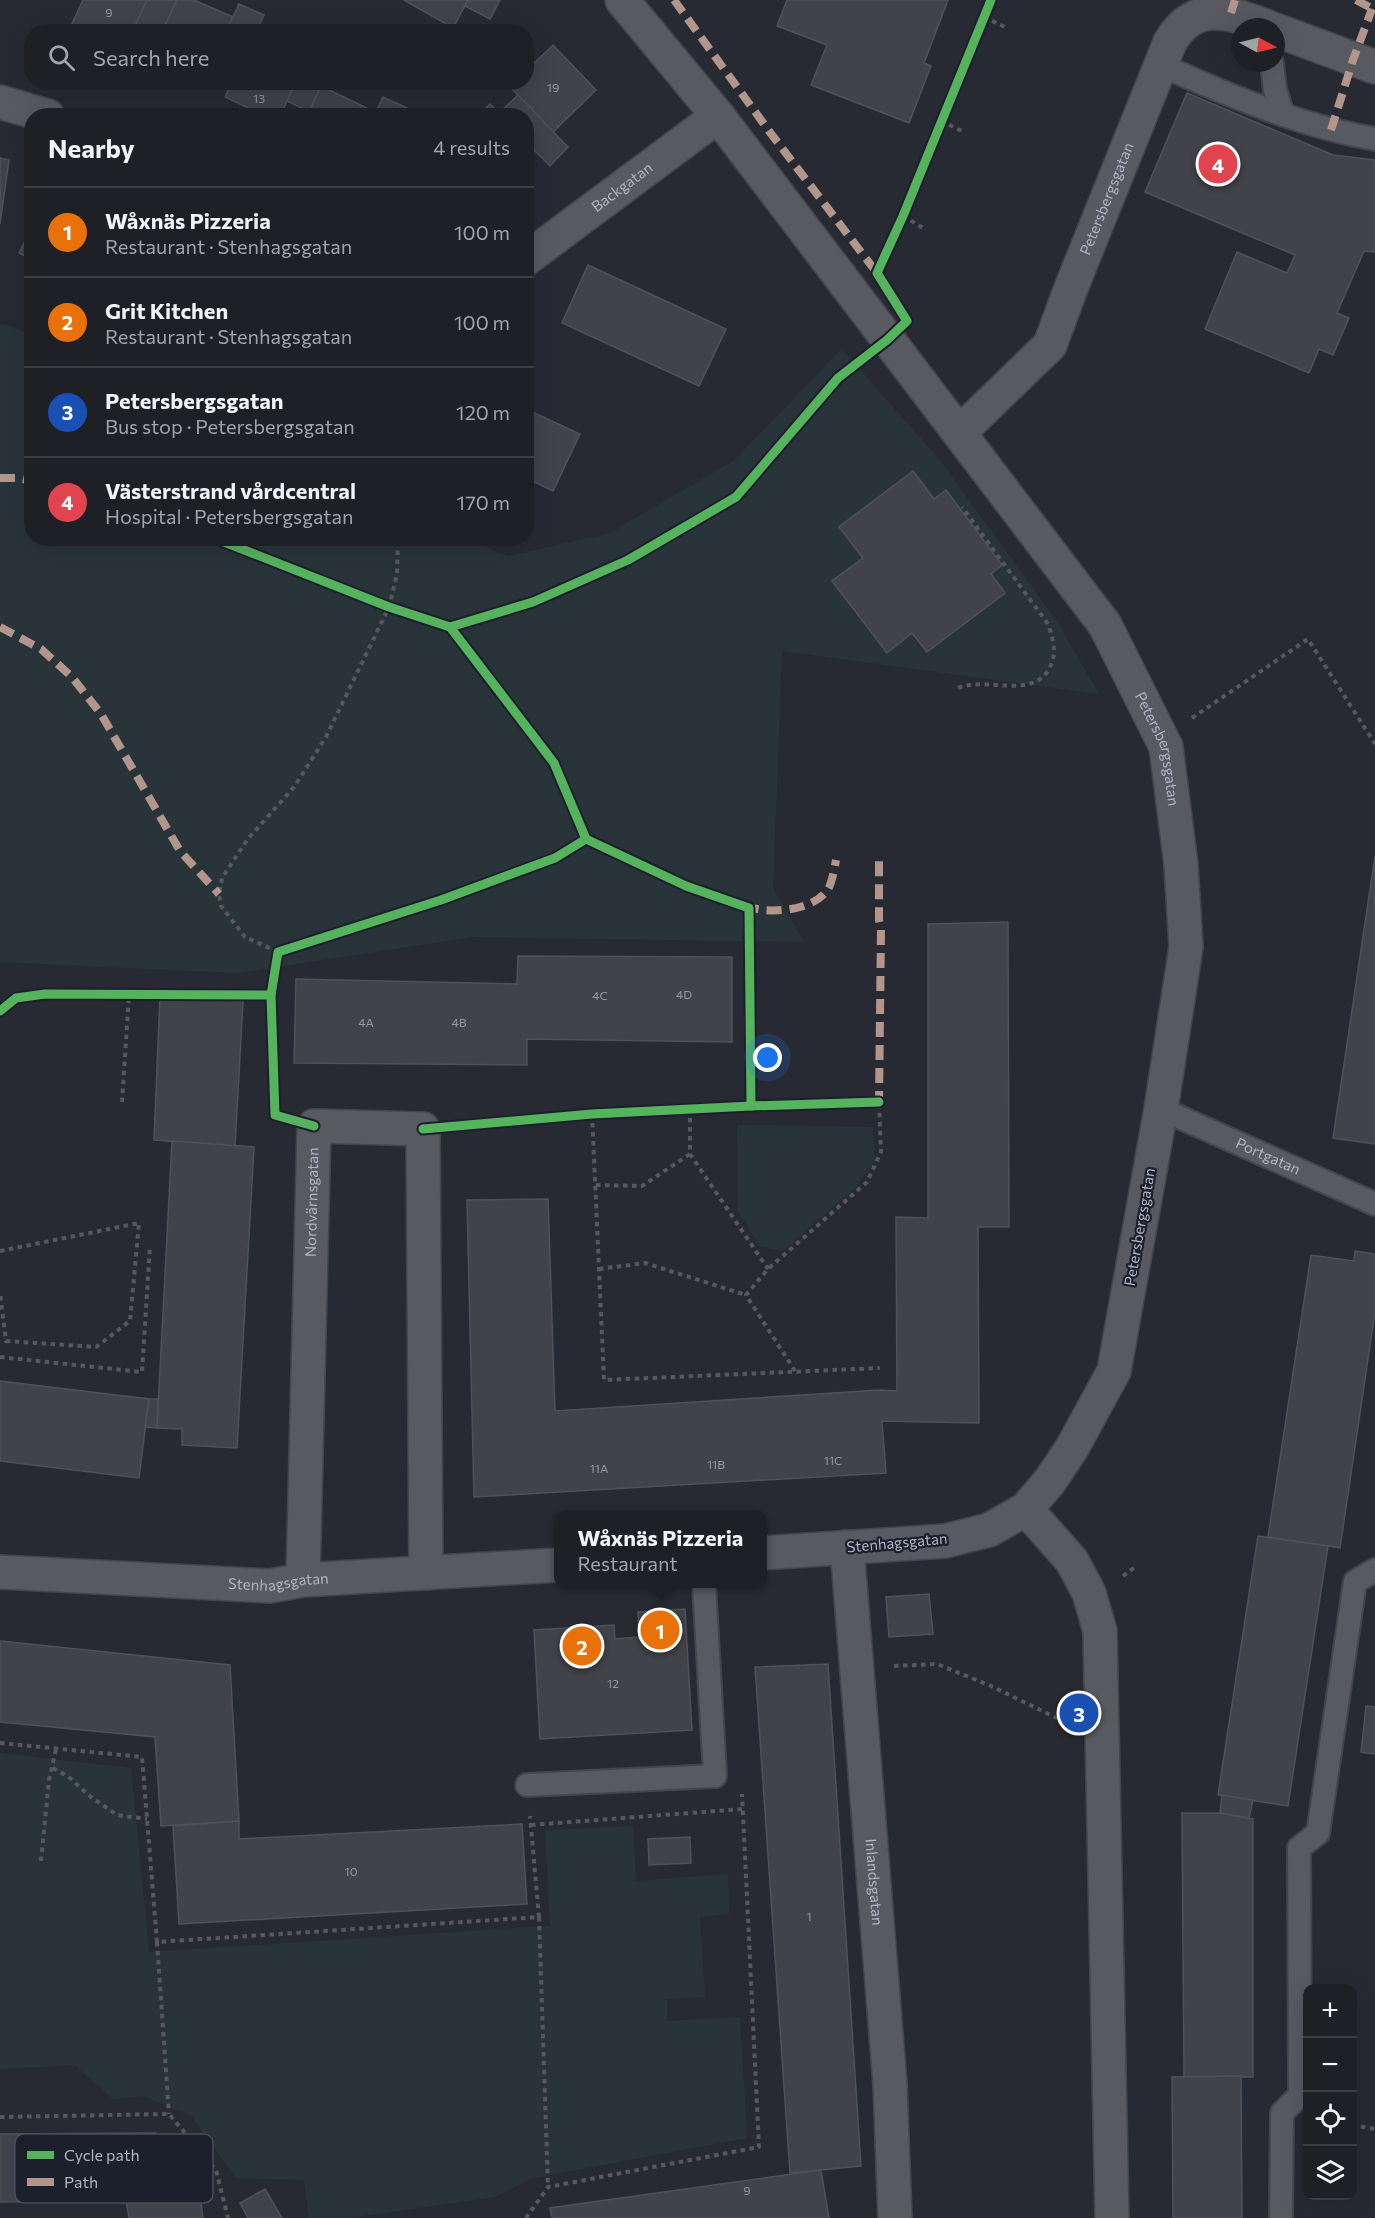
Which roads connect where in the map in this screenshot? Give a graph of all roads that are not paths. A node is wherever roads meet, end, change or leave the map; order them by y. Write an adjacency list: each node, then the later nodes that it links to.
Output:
1 (626, 2): 9 (street, Petersbergsgatan)
2 (1242, 18): 4 (street, Petersbergsgatan)
3 (1285, 36): 5 (street, Petersbergsgatan)
4 (1161, 65): 10 (lane); 13 (street, Petersbergsgatan)
5 (1375, 67)
6 (1273, 72): 10 (lane)
7 (0, 102): 8 (street)
8 (24, 109)
9 (718, 116): 12 (street, Backgatan); 13 (street, Petersbergsgatan)
10 (1283, 116): 11 (lane)
11 (1375, 139)
12 (534, 253)
13 (960, 432): 14 (street, Petersbergsgatan)
14 (1161, 1109): 15 (lane, Portgatan); 16 (street, Petersbergsgatan)
15 (1375, 1204)
16 (1026, 1509): 17 (street, Stenhagsgatan); 27 (street)
17 (847, 1548): 18 (street, Stenhagsgatan); 26 (street, Inlandsgatan)
18 (767, 1553)
19 (554, 1565): 22 (street, Stenhagsgatan)
20 (1375, 1570): 28 (lane)
21 (0, 1572): 23 (street, Stenhagsgatan)
22 (426, 1573): 23 (street, Stenhagsgatan); 23 (street, Nordvärnsgatan)
23 (303, 1580)
24 (704, 1588): 25 (lane)
25 (527, 1785)
26 (895, 2218)
27 (1112, 2218)
28 (1281, 2218)

